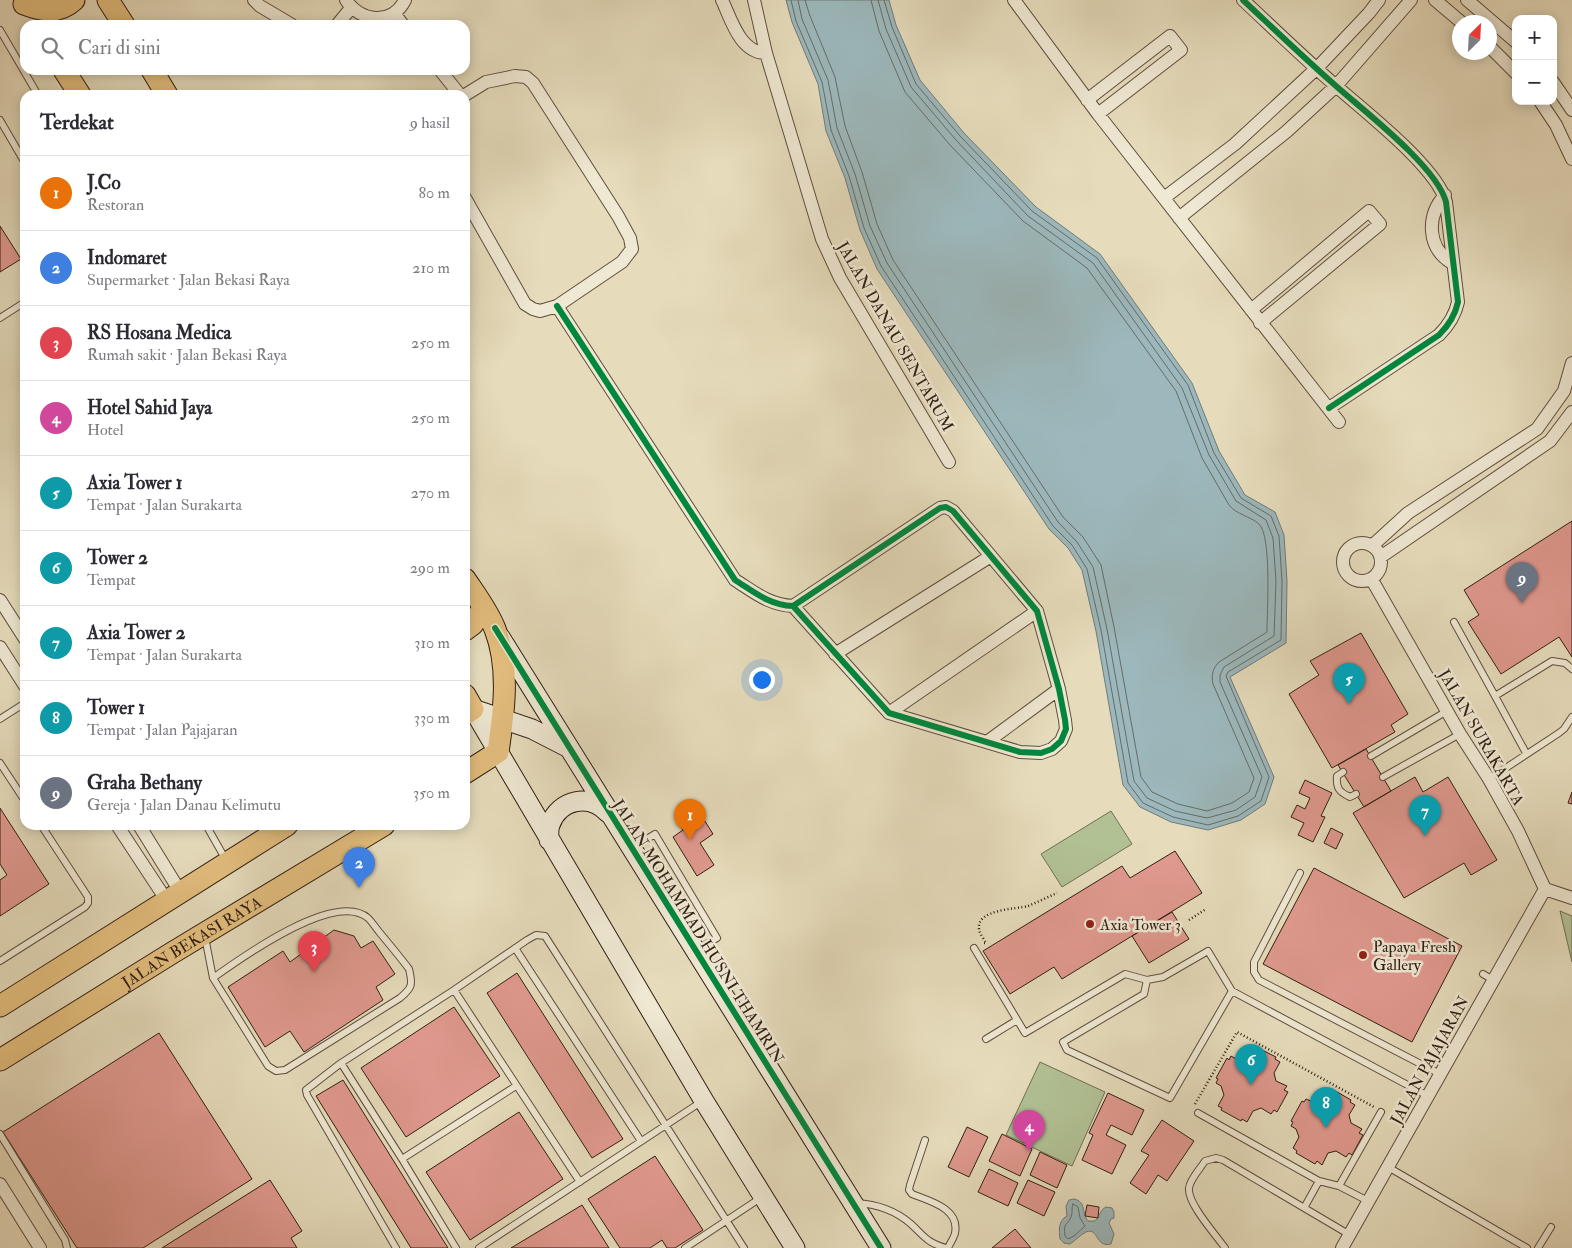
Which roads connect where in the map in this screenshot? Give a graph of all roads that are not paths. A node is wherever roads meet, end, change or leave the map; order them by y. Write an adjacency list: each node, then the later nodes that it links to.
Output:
1 (74, 0): 13 (main road)
2 (108, 0): 18 (main road)
3 (254, 0): 19 (street)
4 (405, 0): 15 (street)
5 (722, 0): 24 (street)
6 (754, 0): 24 (street, JALAN DANAU SENTARUM)
7 (1014, 0): 38 (street)
8 (1242, 0): 27 (street)
9 (1379, 0): 27 (street)
10 (1411, 0): 32 (street)
11 (1434, 0): 16 (street)
12 (1467, 0): 23 (street)
13 (23, 2): 17 (main road)
14 (348, 4): 15 (street); 20 (street)
15 (394, 13): 21 (street)
16 (1452, 15)
17 (34, 20)
18 (121, 20)
19 (284, 20)
20 (340, 20)
21 (399, 20)
22 (0, 30): 26 (lane)
23 (1512, 39)
24 (766, 53): 57 (street, JALAN DANAU SENTARUM)
25 (1497, 54): 28 (street)
26 (20, 64)
27 (1317, 68): 32 (street); 45 (street)
28 (1512, 69)
29 (26, 75): 34 (lane)
30 (155, 75): 35 (main road)
31 (444, 75): 36 (street)
32 (1336, 86): 47 (street); 54 (street)
33 (1557, 88): 40 (street)
34 (35, 90)
35 (164, 90)
36 (456, 90)
37 (470, 92): 49 (street)
38 (1088, 100): 41 (street); 41 (street)
39 (1543, 105): 44 (street)
40 (1572, 110)
41 (1098, 114): 45 (street)
42 (0, 120): 43 (lane)
43 (20, 154)
44 (1572, 159)
45 (1164, 198): 47 (street)
46 (470, 207): 49 (street)
47 (1178, 218): 50 (street)
48 (20, 305): 51 (lane)
49 (558, 306): 64 (street)
50 (1251, 310): 52 (street); 52 (street)
51 (0, 318)
52 (1260, 322): 54 (street)
53 (1572, 363): 58 (street)
54 (1329, 408): 56 (street)
55 (1572, 412): 60 (street)
56 (1340, 422)
57 (949, 462)
58 (1373, 546): 60 (street); 61 (street)
59 (991, 556): 64 (street); 66 (street); 72 (street)
60 (1382, 556): 61 (street)
61 (1372, 580): 80 (street, JALAN SURAKARTA)
62 (470, 587): 65 (main road, JALAN MOHAMMAD HUSNI THAMRIN)
63 (0, 600): 70 (street)
64 (793, 606): 72 (street)
65 (482, 608): 68 (main road); 69 (main road, JALAN MOHAMMAD HUSNI THAMRIN)
66 (1037, 611): 75 (street); 81 (street)
67 (1454, 622): 76 (lane)
68 (470, 626)
69 (494, 628): 83 (main road); 87 (street, JALAN MOHAMMAD HUSNI THAMRIN)
70 (20, 632)
71 (0, 647): 74 (street)
72 (835, 654): 81 (street)
73 (1572, 669): 76 (lane)
74 (20, 675)
75 (1059, 690): 86 (street); 86 (street)
76 (1495, 696): 89 (lane)
77 (20, 706): 84 (lane)
78 (470, 707): 83 (street)
79 (470, 709): 88 (street)
80 (1448, 711): 85 (street, JALAN SURAKARTA); 90 (lane)
81 (889, 713): 86 (street)
82 (1572, 717): 89 (lane)
83 (503, 718): 87 (street); 88 (main road)
84 (0, 719)
85 (1460, 734): 94 (lane); 95 (street, JALAN SURAKARTA)
86 (987, 742)
87 (569, 748): 98 (street, JALAN MOHAMMAD HUSNI THAMRIN)
88 (498, 752): 92 (main road); 105 (street)
89 (1526, 753): 95 (lane)
90 (1370, 756)
91 (0, 763): 96 (lane)
92 (470, 770)
93 (1343, 772): 97 (lane)
94 (1383, 777)
95 (1489, 779): 109 (street, JALAN SURAKARTA)
96 (20, 793)
97 (1356, 794)
98 (611, 816): 105 (street); 106 (street, JALAN MOHAMMAD HUSNI THAMRIN)
99 (44, 830): 116 (lane)
100 (121, 830): 110 (street)
101 (141, 830): 110 (street)
102 (209, 830): 107 (lane)
103 (279, 830): 107 (main road)
104 (376, 830): 112 (main road, JALAN BEKASI RAYA)
105 (549, 840): 129 (street)
106 (631, 849): 115 (street, JALAN MOHAMMAD HUSNI THAMRIN); 115 (lane)
107 (227, 863): 110 (main road)
108 (1300, 873): 126 (lane)
109 (1545, 889): 111 (street); 126 (street, JALAN PAJAJARAN)
110 (174, 897): 121 (main road)
111 (1572, 898)
112 (204, 934): 117 (lane); 124 (main road, JALAN BEKASI RAYA)
113 (515, 948): 119 (lane); 132 (lane); 135 (lane)
114 (974, 948): 122 (lane)
115 (695, 951): 144 (street, JALAN MOHAMMAD HUSNI THAMRIN)
116 (0, 961)
117 (213, 978): 117 (lane)
118 (1147, 980): 120 (lane); 120 (lane); 122 (lane)
119 (454, 990): 125 (lane); 127 (lane)
120 (1232, 991): 128 (lane)
121 (0, 1006)
122 (1017, 1020): 123 (lane)
123 (986, 1040)
124 (0, 1060)
125 (341, 1063): 136 (lane); 151 (lane)
126 (1440, 1074): 128 (street, JALAN PAJAJARAN)
127 (516, 1086): 136 (lane); 139 (lane)
128 (1428, 1096): 137 (street, JALAN PAJAJARAN)
129 (704, 1101): 132 (lane); 142 (street)
130 (1382, 1112): 141 (lane)
131 (1198, 1113): 138 (lane)
132 (666, 1125): 135 (lane); 146 (lane)
133 (0, 1134): 150 (lane)
134 (925, 1140): 158 (lane)
135 (641, 1141): 139 (lane)
136 (402, 1159): 152 (lane)
137 (1388, 1168): 143 (street, JALAN PAJAJARAN); 161 (lane)
138 (1319, 1181): 141 (lane); 145 (lane)
139 (580, 1182): 153 (lane)
140 (0, 1184): 149 (street)
141 (1339, 1186): 143 (lane)
142 (763, 1197): 146 (lane); 156 (street)
143 (1368, 1201): 148 (street, JALAN PAJAJARAN)
144 (853, 1203): 157 (street, JALAN MOHAMMAD HUSNI THAMRIN); 158 (lane)
145 (1304, 1208): 148 (lane); 159 (lane)
146 (728, 1220): 154 (lane); 155 (lane)
147 (1551, 1227): 162 (lane)
148 (1350, 1234): 160 (street, JALAN PAJAJARAN)
149 (40, 1248)
150 (67, 1248)
151 (396, 1248)
152 (456, 1248)
153 (478, 1248)
154 (685, 1248)
155 (744, 1248)
156 (795, 1248)
157 (881, 1248)
158 (947, 1248)
159 (1225, 1248)
160 (1342, 1248)
161 (1527, 1248)
162 (1538, 1248)

